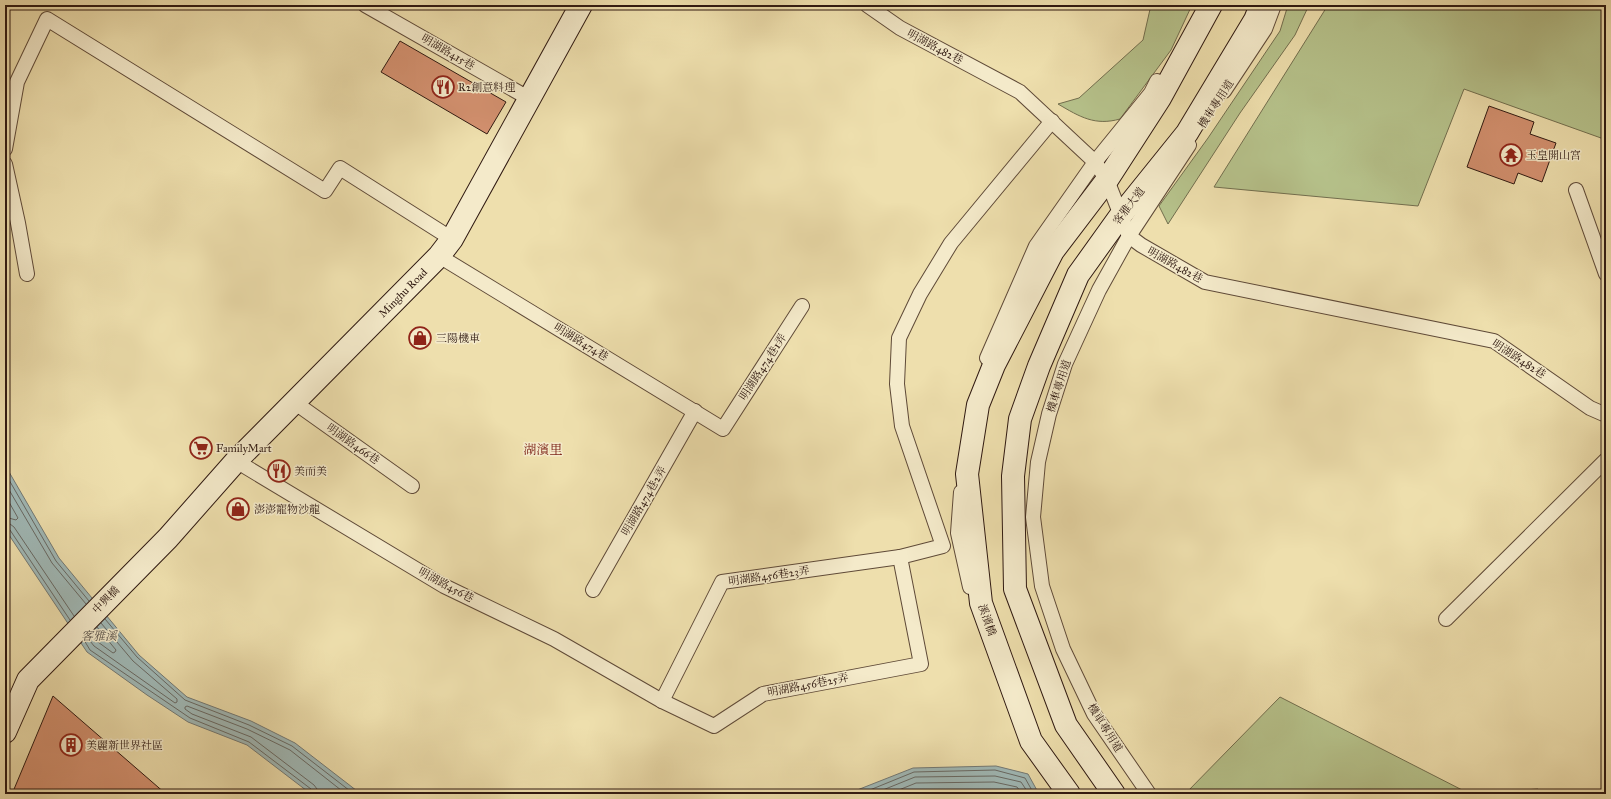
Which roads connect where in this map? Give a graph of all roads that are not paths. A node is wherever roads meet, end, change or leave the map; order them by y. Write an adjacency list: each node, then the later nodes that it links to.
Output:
1 (365, 5): 8 (lane, 明湖路415巷)
2 (581, 5): 8 (street, Minghu Road)
3 (867, 5): 9 (lane, 明湖路482巷)
4 (1200, 5): 11 (lane)
5 (1210, 5): 13 (street)
6 (1261, 5): 15 (street, 客雅大道)
7 (1274, 5): 16 (lane, 機車專用道)
8 (530, 100): 17 (street, Minghu Road)
9 (1052, 121): 11 (lane, 明湖路482巷); 33 (lane)
10 (5, 150): 17 (lane)
11 (1096, 162): 13 (lane, 明湖路482巷); 24 (lane)
12 (5, 164): 19 (lane)
13 (1107, 180): 15 (lane, 明湖路482巷); 24 (street)
14 (1576, 190): 20 (lane)
15 (1121, 215): 16 (lane, 明湖路482巷); 40 (street, 客雅大道)
16 (1128, 236): 25 (lane, 明湖路482巷); 41 (lane, 機車專用道)
17 (452, 240): 18 (street, Minghu Road)
18 (439, 256): 22 (street, Minghu Road); 26 (lane, 明湖路474巷)
19 (27, 274)
20 (1606, 274)
21 (802, 306): 28 (lane, 明湖路474巷1弄)
22 (294, 402): 30 (street, Minghu Road); 31 (lane, 明湖路466巷)
23 (1606, 402): 25 (lane)
24 (975, 405): 38 (lane); 39 (street, 溪濱橋)
25 (1590, 408): 27 (lane, 明湖路482巷)
26 (695, 411): 28 (lane, 明湖路474巷); 34 (lane, 明湖路474巷2弄)
27 (1606, 415)
28 (723, 429)
29 (1606, 460): 35 (lane)
30 (236, 461): 32 (street, Minghu Road); 36 (lane, 明湖路456巷)
31 (412, 486)
32 (168, 538): 37 (street, 中興橋)
33 (900, 557): 36 (lane, 明湖路456巷23弄); 36 (lane, 明湖路456巷25弄)
34 (593, 590)
35 (1446, 619)
36 (662, 701)
37 (5, 732)
38 (1063, 794)
39 (1069, 794)
40 (1114, 794)
41 (1149, 794)

